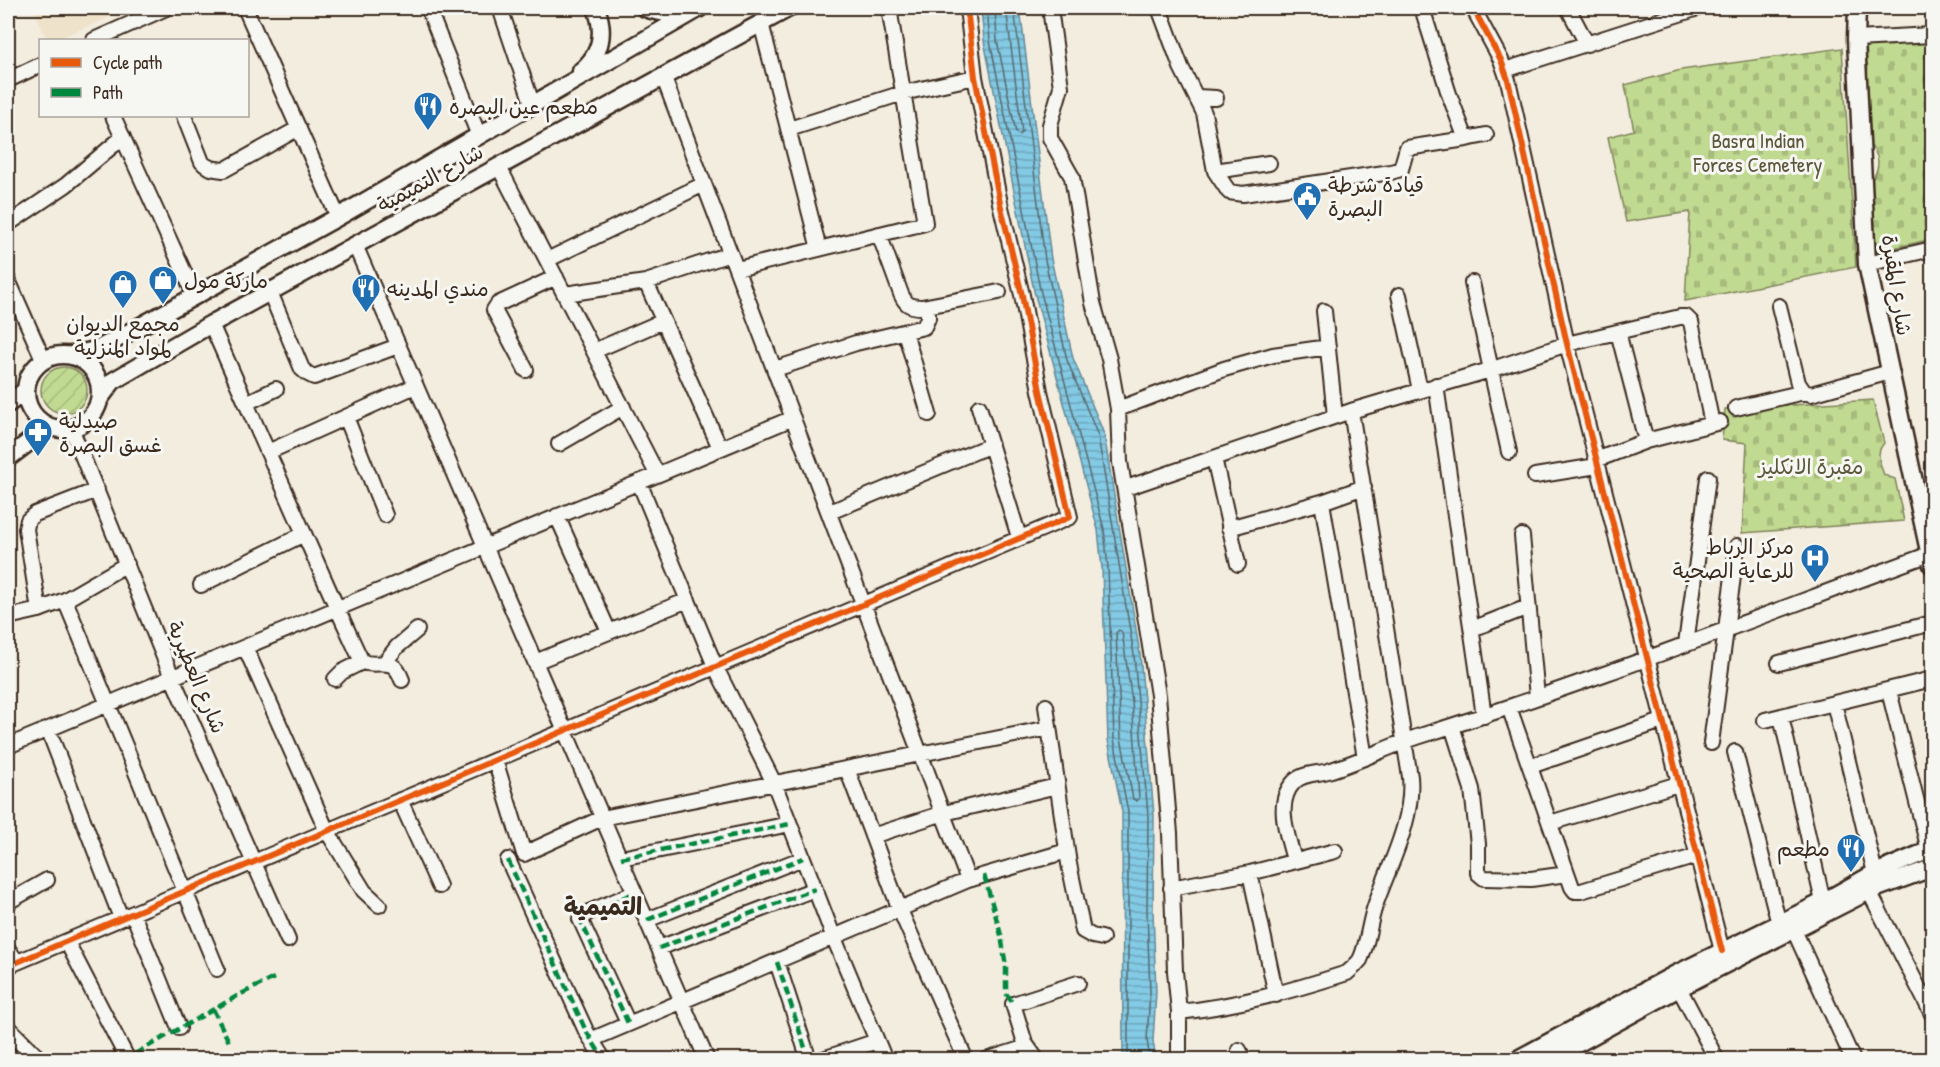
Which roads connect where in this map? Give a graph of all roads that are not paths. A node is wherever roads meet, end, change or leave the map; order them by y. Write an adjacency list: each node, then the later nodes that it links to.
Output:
1 (166, 8): 20 (street)
2 (245, 8): 35 (street)
3 (428, 8): 38 (street)
4 (500, 8): 32 (street)
5 (596, 8): 28 (main road)
6 (645, 8): 17 (main road)
7 (789, 8): 18 (main road, شارع التميمية)
8 (889, 8): 29 (street)
9 (967, 8): 26 (street)
10 (1050, 8): 93 (street)
11 (1159, 8): 30 (street)
12 (1422, 8): 40 (street)
13 (1473, 8): 24 (street)
14 (1568, 8): 22 (street)
15 (1698, 8): 22 (street)
16 (1857, 8): 21 (main road, شارع المقبرة)
17 (697, 9): 28 (main road, شارع التميمية)
18 (761, 23): 25 (main road, شارع التميمية); 36 (street)
19 (1932, 35): 21 (street)
20 (96, 39)
21 (1856, 39): 53 (main road, شارع المقبرة)
22 (1587, 44): 24 (street)
23 (39, 65): 27 (street)
24 (1505, 70): 72 (street)
25 (663, 76): 42 (main road, شارع التميمية); 44 (street)
26 (975, 77): 29 (street); 126 (street)
27 (8, 80)
28 (562, 87): 32 (main road, شارع التميمية)
29 (903, 93): 36 (street); 47 (street)
30 (1197, 97): 31 (street); 43 (street)
31 (1216, 98)
32 (532, 103): 38 (main road, شارع التميمية)
33 (113, 117): 39 (street)
34 (184, 117): 35 (street)
35 (299, 128): 45 (street)
36 (789, 129): 49 (street)
37 (1486, 135): 40 (street)
38 (479, 136): 45 (main road, شارع التميمية)
39 (123, 137): 46 (street); 63 (street)
40 (1466, 140): 43 (street)
41 (1269, 163): 43 (street)
42 (499, 167): 48 (main road, شارع التميمية); 52 (street)
43 (1215, 171)
44 (704, 184): 51 (street); 52 (street)
45 (338, 217): 63 (main road, شارع التميمية)
46 (8, 224)
47 (879, 234): 49 (street); 65 (street)
48 (355, 245): 59 (main road, شارع التميمية); 73 (street)
49 (819, 249): 54 (street)
50 (1932, 249): 53 (street)
51 (730, 254): 54 (street); 57 (street)
52 (547, 260): 55 (street)
53 (1867, 264): 81 (main road, شارع المقبرة)
54 (737, 269): 78 (street)
55 (556, 277): 61 (street); 79 (street)
56 (8, 280): 64 (street)
57 (646, 282): 61 (street); 68 (street)
58 (1472, 283): 80 (street)
59 (270, 292): 69 (main road, شارع التميمية); 73 (street)
60 (999, 292): 65 (street)
61 (565, 294): 75 (street)
62 (1399, 295): 86 (street)
63 (195, 296): 76 (main road, شارع التميمية)
64 (11, 298): 77 (street)
65 (928, 306): 70 (street)
66 (1779, 306): 87 (street)
67 (1324, 312): 74 (street)
68 (663, 321): 75 (street); 105 (street)
69 (211, 324): 88 (main road, شارع التميمية); 89 (street)
70 (905, 332): 78 (street); 96 (street)
71 (1618, 332): 72 (street); 102 (street); 102 (street)
72 (1566, 344): 80 (street); 110 (street)
73 (398, 346): 83 (street)
74 (1328, 347): 93 (street); 97 (street)
75 (594, 351): 91 (street)
76 (71, 355): 77 (main road); 88 (main road)
77 (43, 359): 85 (main road)
78 (775, 369): 99 (street)
79 (526, 370)
80 (1490, 370): 82 (street); 107 (street)
81 (1890, 372): 87 (street); 123 (main road, شارع المقبرة)
82 (1436, 385): 86 (street); 141 (street)
83 (415, 386): 98 (street); 127 (street)
84 (276, 389): 89 (street)
85 (26, 390): 90 (main road); 100 (main road)
86 (1420, 390): 95 (street)
87 (1804, 392): 94 (street)
88 (101, 398): 101 (main road)
89 (246, 403): 106 (street)
90 (8, 404)
91 (622, 407): 103 (street); 111 (street)
92 (979, 407): 104 (street)
93 (1118, 408): 116 (street)
94 (1736, 408)
95 (1351, 411): 97 (street); 115 (street)
96 (929, 414)
97 (1335, 416): 109 (street)
98 (346, 417): 106 (street); 120 (street)
99 (793, 418): 105 (street); 119 (street)
100 (49, 427): 101 (main road); 108 (main road)
101 (71, 428): 117 (street, شارع العطيرية)
102 (1646, 441): 110 (street)
103 (559, 444)
104 (991, 445): 119 (street); 126 (street)
105 (720, 448): 111 (street)
106 (268, 452): 124 (street)
107 (1509, 452)
108 (8, 458)
109 (1214, 458): 116 (street); 122 (street)
110 (1596, 463): 112 (street); 147 (street)
111 (657, 474): 114 (street)
112 (1535, 476)
113 (1708, 478): 145 (street)
114 (639, 482): 121 (street); 134 (street)
115 (1364, 487): 118 (street); 171 (street)
116 (1126, 488): 206 (street)
117 (97, 490): 130 (street, شارع العطيرية); 138 (street)
118 (1322, 502): 122 (street); 176 (street)
119 (830, 512): 135 (street)
120 (386, 515)
121 (557, 516): 127 (street); 144 (street)
122 (1229, 528): 131 (street)
123 (1929, 529): 129 (main road, شارع المقبرة)
124 (304, 534): 132 (street); 137 (street)
125 (1522, 536): 136 (street)
126 (1019, 537): 135 (street)
127 (485, 546): 137 (street); 150 (street)
128 (1737, 546): 142 (street)
129 (1931, 559): 142 (street)
130 (127, 564): 133 (street); 153 (street, شارع العطيرية)
131 (1238, 564)
132 (201, 585)
133 (65, 600): 138 (street); 160 (street)
134 (688, 600): 144 (street); 152 (street)
135 (864, 603): 152 (street); 175 (street)
136 (1528, 607): 141 (street); 158 (street)
137 (337, 608): 146 (street); 148 (street)
138 (39, 610): 139 (street)
139 (8, 617)
140 (1932, 623): 151 (street)
141 (1472, 629): 163 (street)
142 (1724, 629): 145 (street); 172 (street)
143 (417, 630): 149 (street)
144 (609, 632): 150 (street)
145 (1686, 644): 147 (street)
146 (245, 647): 153 (street); 188 (street)
147 (1646, 658): 158 (street); 165 (street)
148 (362, 662): 149 (street); 154 (street)
149 (385, 662): 156 (street)
150 (535, 662): 170 (street)
151 (1779, 663)
152 (715, 666): 170 (street); 180 (street)
153 (172, 677): 160 (street); 198 (street, شارع العطيرية)
154 (335, 679)
155 (1932, 679): 157 (street)
156 (402, 680)
157 (1889, 691): 159 (street); 190 (street)
158 (1537, 697): 162 (street)
159 (1834, 703): 164 (street); 201 (street)
160 (108, 704): 169 (street); 208 (street)
161 (1046, 706): 168 (street)
162 (1509, 707): 163 (street); 178 (street)
163 (1484, 716): 167 (street)
164 (1781, 716): 166 (street); 212 (street)
165 (1662, 720): 178 (street); 181 (street)
166 (1765, 720)
167 (1452, 726): 171 (street); 202 (street)
168 (1049, 728): 175 (street); 182 (street)
169 (48, 729): 173 (street); 215 (street)
170 (564, 731): 177 (street); 185 (street)
171 (1403, 742): 176 (street); 230 (street)
172 (1711, 743)
173 (8, 746)
174 (1735, 752): 217 (street)
175 (922, 754): 179 (street); 184 (street)
176 (1365, 758): 197 (street)
177 (495, 760): 183 (street); 185 (street)
178 (1531, 766): 187 (street)
179 (847, 769): 180 (street); 189 (street)
180 (774, 783): 185 (street); 186 (street)
181 (1678, 784): 187 (street); 193 (street)
182 (1057, 786): 184 (street); 191 (street)
183 (400, 800): 188 (street); 205 (street)
184 (945, 813): 189 (street); 204 (street)
185 (602, 818): 194 (street)
186 (790, 824): 194 (street); 195 (street)
187 (1551, 824): 202 (street)
188 (327, 831): 198 (street); 213 (street)
189 (873, 836): 214 (street)
190 (1930, 850): 201 (main road)
191 (1067, 851): 204 (street); 219 (street)
192 (1335, 851): 197 (street)
193 (1697, 856): 202 (street); 224 (street)
194 (621, 858): 210 (street)
195 (803, 858): 207 (street); 216 (street)
196 (508, 860): 238 (street)
197 (1294, 860): 200 (street)
198 (255, 862): 208 (street); 220 (street, شارع العطيرية)
199 (1932, 868): 209 (main road)
200 (1250, 873): 206 (street); 230 (street)
201 (1875, 873): 212 (main road)
202 (1567, 874)
203 (47, 880): 211 (street)
204 (969, 880): 214 (street)
205 (439, 885)
206 (1171, 888): 232 (street)
207 (815, 889): 218 (street); 222 (street)
208 (186, 891): 215 (street); 227 (street)
209 (1869, 891): 217 (main road); 233 (street)
210 (634, 892): 216 (street); 234 (street)
211 (8, 902)
212 (1823, 902): 217 (main road)
213 (379, 905)
214 (900, 910): 218 (street); 248 (street)
215 (127, 916): 221 (street); 237 (street)
216 (647, 920): 222 (street)
217 (1786, 927): 224 (main road); 229 (main road); 255 (street)
218 (834, 938): 225 (street); 239 (street)
219 (1102, 938)
220 (288, 940)
221 (67, 942): 226 (street); 241 (street)
222 (659, 948): 231 (street)
223 (8, 949): 226 (street)
224 (1722, 951): 235 (main road)
225 (777, 962): 231 (street); 245 (street)
226 (12, 964)
227 (218, 969)
228 (1078, 983): 240 (street)
229 (1679, 988): 235 (main road); 254 (street)
230 (1276, 995): 232 (street)
231 (682, 1002): 234 (street); 244 (street)
232 (1179, 1012): 251 (street)
233 (1932, 1014)
234 (628, 1023): 238 (street)
235 (1596, 1025): 252 (main road); 253 (main road)
236 (8, 1029): 242 (main road)
237 (179, 1029)
238 (593, 1039): 243 (street)
239 (878, 1041): 246 (street); 247 (street)
240 (1027, 1047): 249 (street); 250 (street)
241 (127, 1058)
242 (39, 1059)
243 (604, 1059)
244 (706, 1059)
245 (809, 1059)
246 (820, 1059)
247 (885, 1059)
248 (966, 1059)
249 (986, 1059)
250 (1037, 1059)
251 (1179, 1059)
252 (1516, 1059)
253 (1548, 1059)
254 (1717, 1059)
255 (1853, 1059)

